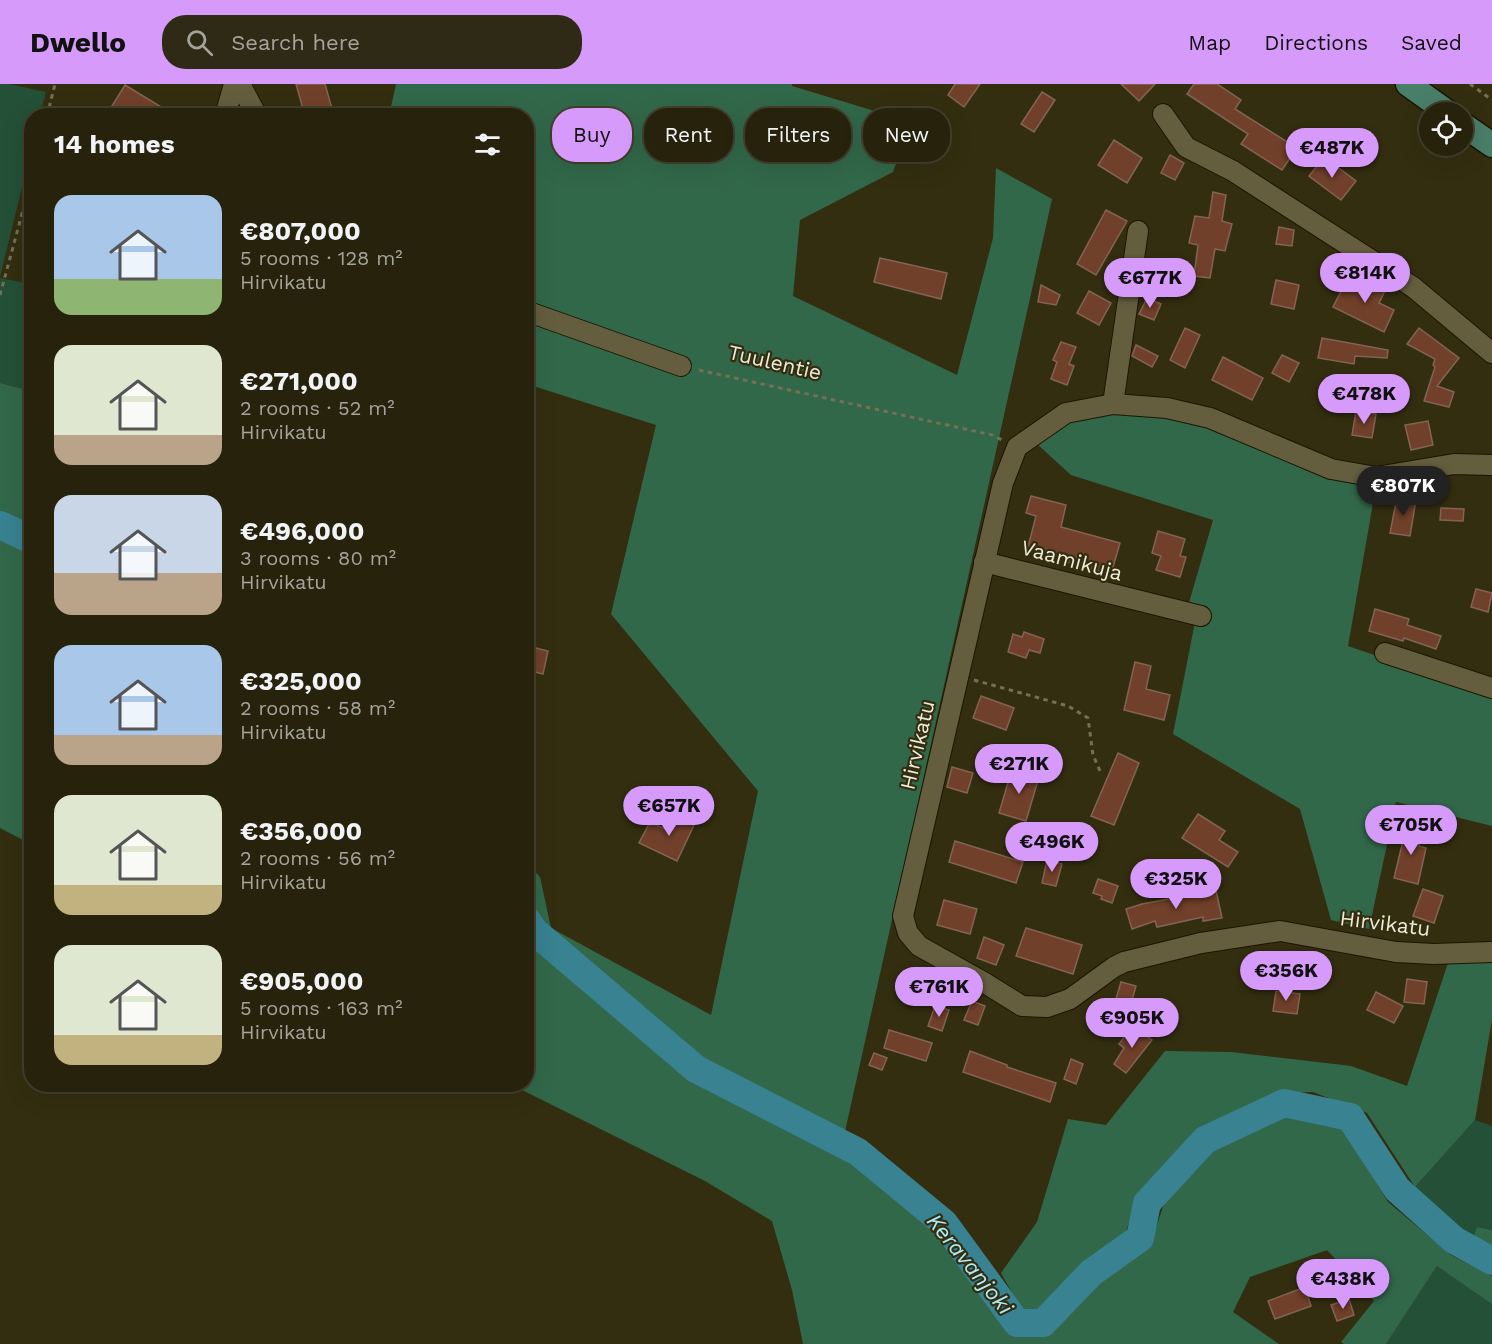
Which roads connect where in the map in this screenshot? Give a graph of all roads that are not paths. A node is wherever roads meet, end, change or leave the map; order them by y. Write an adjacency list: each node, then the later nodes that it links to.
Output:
1 (234, 84): 5 (street)
2 (240, 84): 6 (street)
3 (1408, 84): 4 (main road)
4 (1433, 102)
5 (227, 108)
6 (252, 108)
7 (1163, 114): 12 (street)
8 (1473, 131): 9 (main road)
9 (1492, 145)
10 (1138, 231): 14 (street)
11 (534, 314): 13 (street)
12 (1492, 353)
13 (681, 366)
14 (1113, 404): 15 (street); 16 (street, Hirvikatu)
15 (1492, 465)
16 (984, 561): 17 (street, Vaamikuja); 20 (street, Hirvikatu)
17 (1200, 616)
18 (1385, 653): 19 (street)
19 (1492, 688)
20 (1492, 952)

